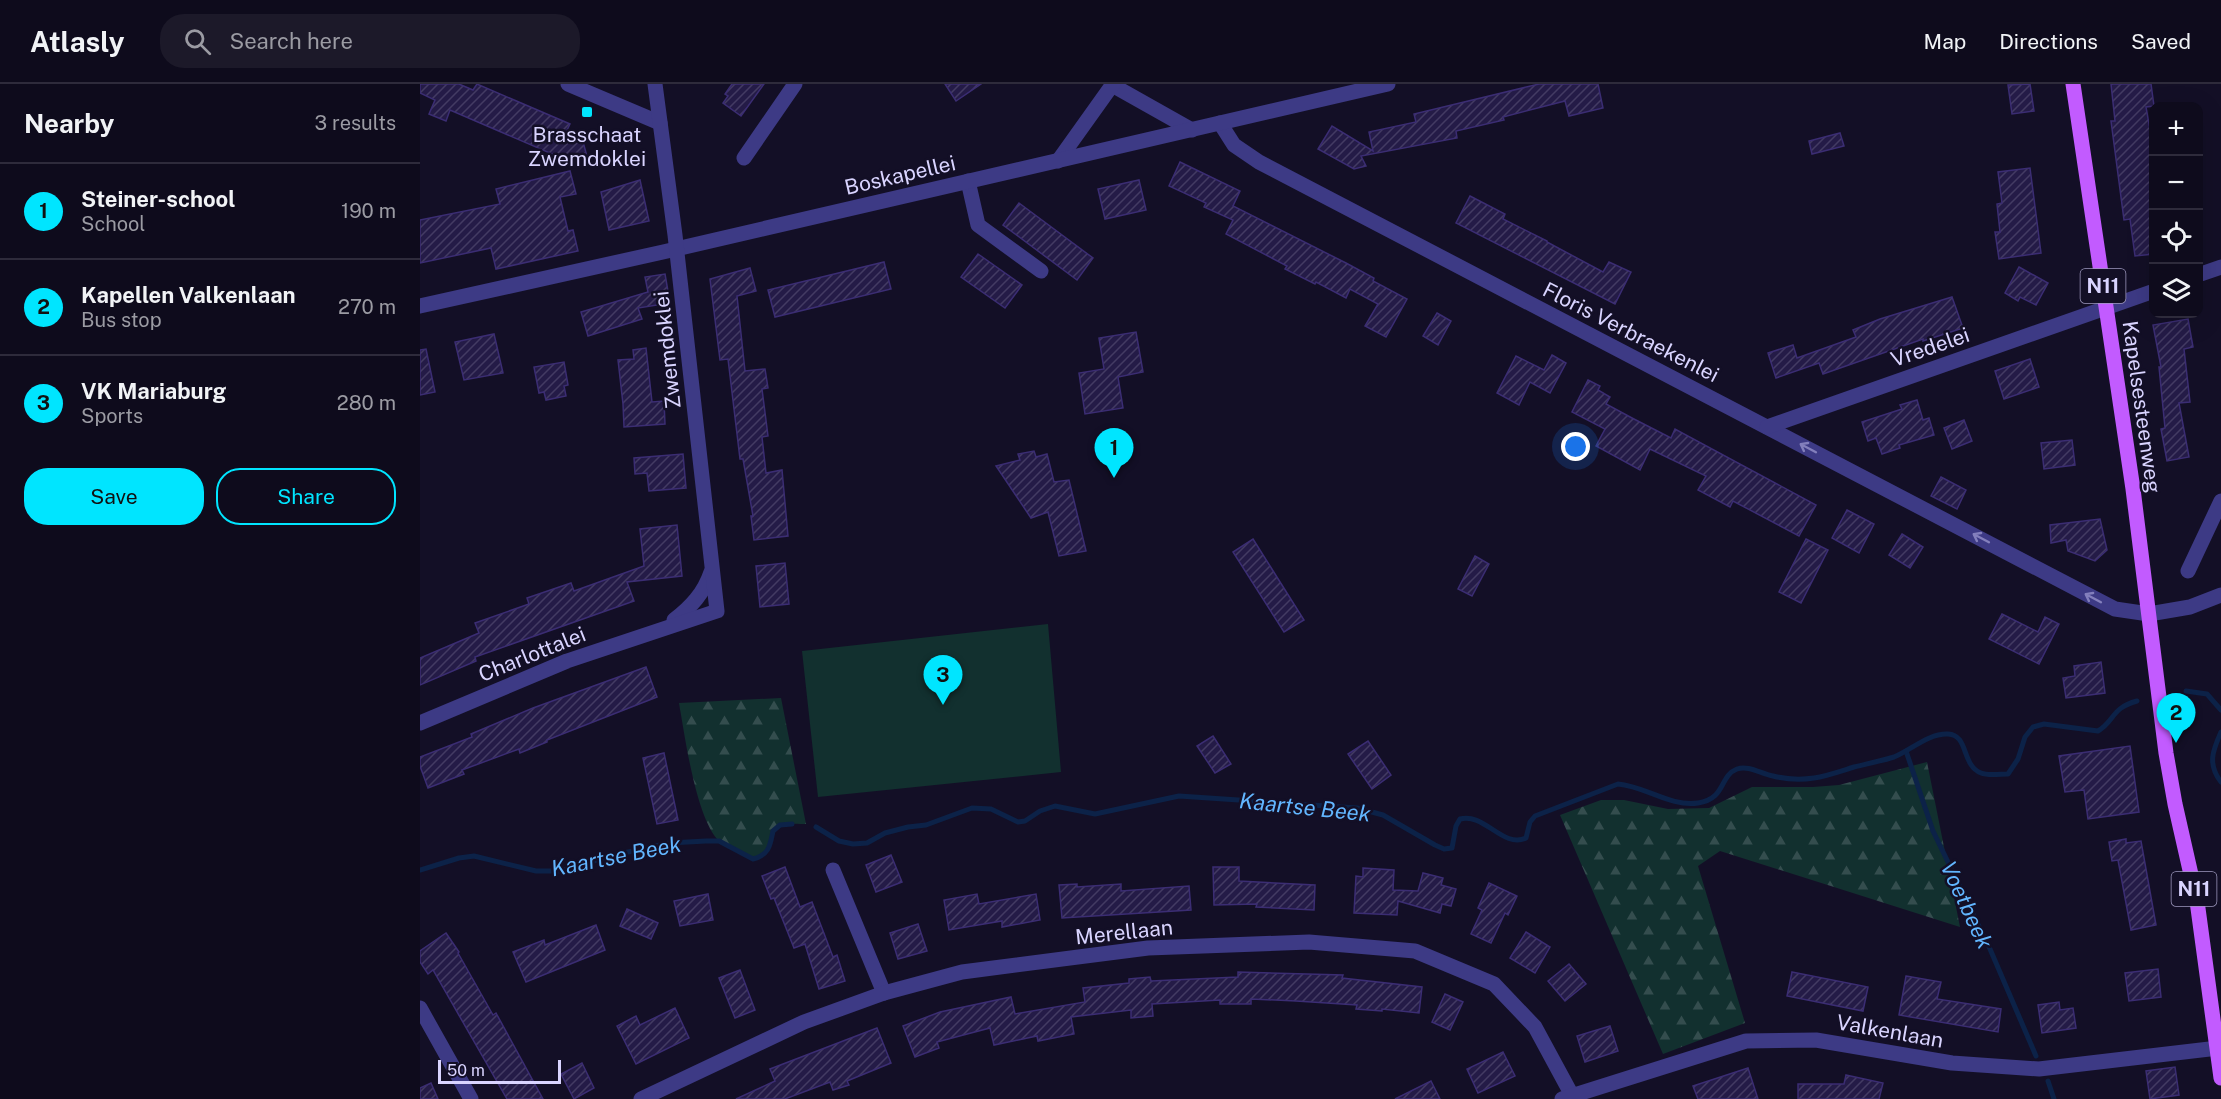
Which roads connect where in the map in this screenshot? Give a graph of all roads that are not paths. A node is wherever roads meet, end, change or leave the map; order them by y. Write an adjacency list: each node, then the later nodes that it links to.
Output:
1 (568, 84): 7 (street)
2 (655, 84): 7 (street, Zwemdoklei)
3 (795, 84): 10 (street)
4 (1388, 84): 8 (street, Boskapellei)
5 (2073, 84): 19 (main road, Kapelsesteenweg / N11)
6 (1112, 85): 9 (street); 11 (street)
7 (660, 123): 13 (street, Zwemdoklei)
8 (1220, 123): 9 (street, Boskapellei); 20 (street, Floris Verbraekenlei)
9 (1192, 130): 11 (street, Boskapellei)
10 (744, 158)
11 (1058, 161): 12 (street, Boskapellei)
12 (968, 181): 13 (street, Boskapellei); 15 (street)
13 (676, 249): 18 (street, Boskapellei); 22 (street, Zwemdoklei)
14 (2221, 267): 16 (street)
15 (1041, 271)
16 (2203, 274)
17 (2149, 293): 19 (street, Vredelei)
18 (420, 306)
19 (2107, 308): 20 (street, Vredelei); 27 (main road, Kapelsesteenweg / N11)
20 (1767, 427): 27 (street, Floris Verbraekenlei, one-way to 20)
21 (2221, 501): 23 (street)
22 (712, 569): 25 (street, Charlottalei); 26 (street, Zwemdoklei)
23 (2188, 571)
24 (2221, 595): 27 (street, Floris Verbraekenlei)
25 (694, 611): 26 (street, Charlottalei); 28 (street, Charlottalei)
26 (717, 611)
27 (2149, 614): 32 (main road, Kapelsesteenweg / N11)
28 (420, 723)
29 (833, 870): 30 (street)
30 (885, 993): 34 (street, Merellaan); 36 (street, Merellaan)
31 (420, 1008): 35 (street)
32 (2218, 1048): 33 (main road, N11); 34 (street, Valkenlaan)
33 (2221, 1078)
34 (1570, 1097)
35 (471, 1099)
36 (641, 1099)

